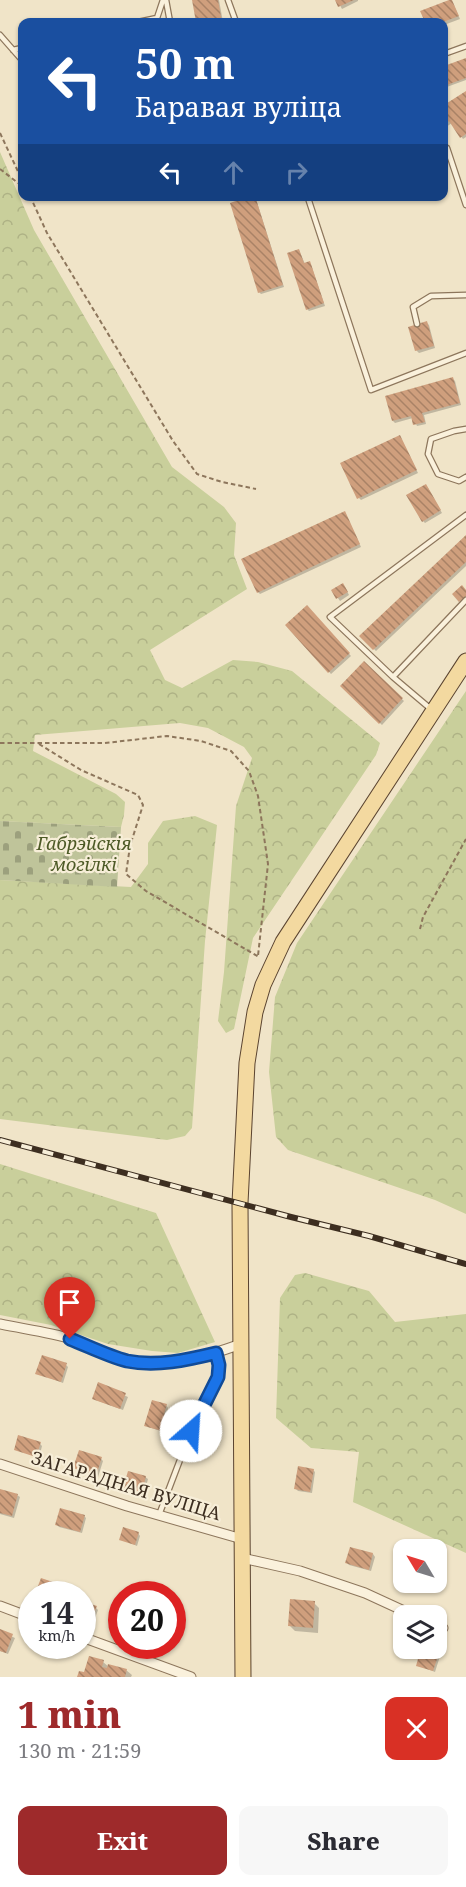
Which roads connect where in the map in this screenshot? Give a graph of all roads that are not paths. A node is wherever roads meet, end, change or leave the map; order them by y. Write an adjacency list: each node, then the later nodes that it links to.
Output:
1 (164, 0): 3 (lane); 4 (lane)
2 (228, 0): 5 (lane)
3 (157, 18)
4 (169, 18)
5 (235, 18)
6 (0, 35): 9 (lane)
7 (466, 46): 10 (lane)
8 (18, 49): 9 (lane)
9 (13, 50): 11 (lane)
10 (448, 53)
11 (18, 56)
12 (448, 151): 14 (lane)
13 (309, 201): 17 (lane)
14 (466, 205)
15 (466, 295): 16 (lane)
16 (417, 324)
17 (466, 353)
18 (466, 429): 19 (lane)
19 (466, 477)
20 (466, 515): 23 (lane)
21 (466, 600): 23 (lane)
22 (466, 661): 24 (main road)
23 (393, 677): 24 (lane)
24 (433, 711): 26 (main road)
25 (0, 1324): 27 (street)
26 (241, 1344): 27 (street); 30 (main road)
27 (216, 1353): 29 (lane)
28 (0, 1464): 29 (street, ЗАГАРАДНАЯ ВУЛІЦА)
29 (159, 1515): 30 (street, ЗАГАРАДНАЯ ВУЛІЦА)
30 (242, 1539): 31 (main road)
31 (242, 1558): 33 (street); 37 (main road)
32 (0, 1606): 34 (street)
33 (393, 1606)
34 (18, 1613)
35 (96, 1642): 36 (street)
36 (191, 1677)
37 (243, 1677)

